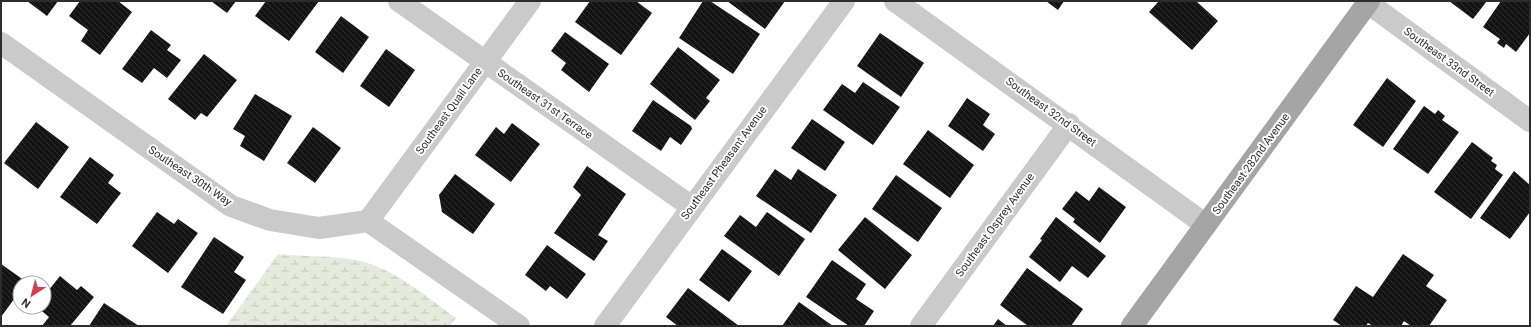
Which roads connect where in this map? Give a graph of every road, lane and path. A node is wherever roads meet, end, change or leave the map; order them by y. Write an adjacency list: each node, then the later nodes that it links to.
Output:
1 (399, 1): 7 (street, Southeast 31st Terrace)
2 (530, 1): 7 (street, Southeast Quail Lane)
3 (844, 1): 10 (street, Southeast Pheasant Avenue)
4 (896, 1): 9 (street, Southeast 32nd Street)
5 (1369, 2): 8 (street, Southeast 33nd Street); 12 (main road, Southeast 282nd Avenue)
6 (1, 43): 11 (street, Southeast 30th Way)
7 (485, 62): 10 (street, Southeast 31st Terrace); 11 (street, Southeast Quail Lane)
8 (1530, 121)
9 (1069, 124): 12 (street, Southeast 32nd Street); 15 (street, Southeast Osprey Avenue)
10 (692, 207): 14 (street, Southeast Pheasant Avenue)
11 (368, 221): 13 (street)
12 (1206, 225): 16 (main road, Southeast 282nd Avenue)
13 (519, 326)
14 (605, 326)
15 (921, 326)
16 (1132, 326)

